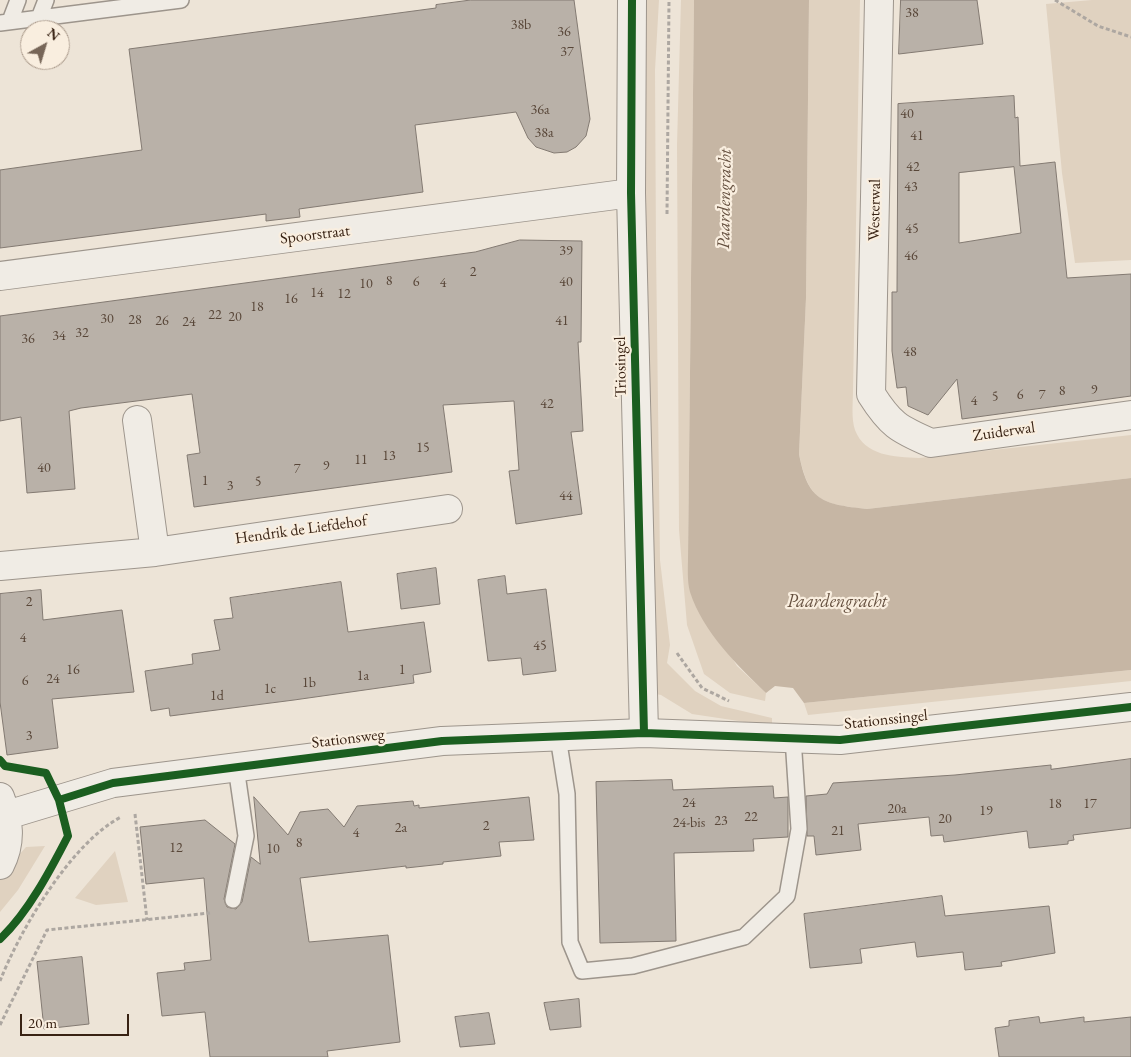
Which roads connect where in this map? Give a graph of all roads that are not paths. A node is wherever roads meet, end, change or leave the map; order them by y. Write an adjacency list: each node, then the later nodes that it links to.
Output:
1 (18, 0): 12 (lane)
2 (46, 0): 11 (lane)
3 (176, 0): 4 (lane); 7 (lane)
4 (180, 0)
5 (632, 0): 13 (street, Triosingel)
6 (879, 0): 16 (street, Westerwal)
7 (151, 2): 8 (lane)
8 (124, 4): 9 (lane)
9 (97, 5): 10 (lane)
10 (70, 7): 11 (lane)
11 (38, 18): 12 (lane)
12 (5, 22)
13 (631, 193): 14 (street, Spoorstraat); 22 (street, Triosingel)
14 (0, 276)
15 (1131, 414): 16 (street, Zuiderwal)
16 (884, 416)
17 (137, 420): 19 (street)
18 (448, 509): 19 (street, Hendrik de Liefdehof)
19 (155, 552): 20 (street, Hendrik de Liefdehof)
20 (0, 566)
21 (1131, 707): 24 (street, Stationssingel)
22 (644, 733): 23 (street, Stationsweg); 24 (street, Stationssingel)
23 (558, 737): 24 (lane); 25 (street, Stationsweg)
24 (793, 738)
25 (236, 768): 26 (street, Stationsweg); 28 (lane)
26 (4, 806): 27 (street)
27 (0, 864)
28 (233, 900)

